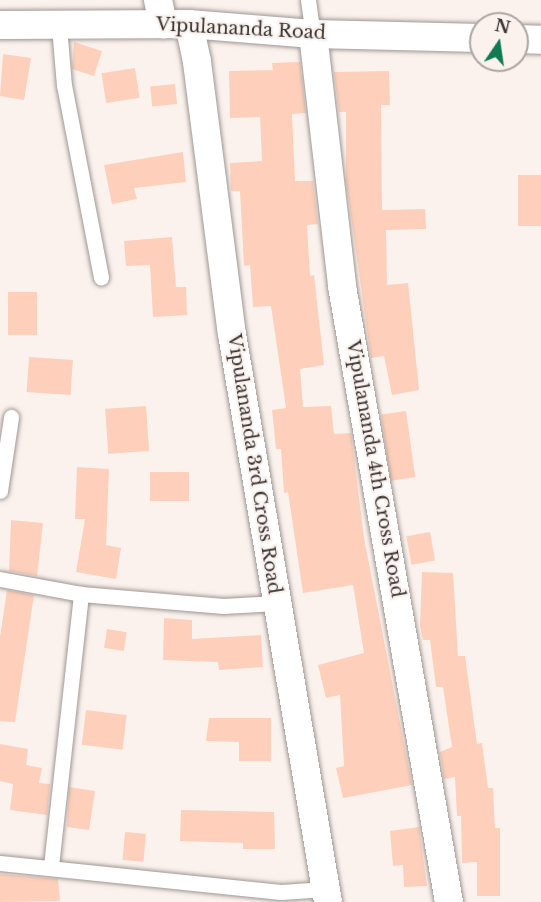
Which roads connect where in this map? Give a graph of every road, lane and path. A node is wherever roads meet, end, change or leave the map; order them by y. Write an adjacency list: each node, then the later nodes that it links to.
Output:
1 (308, 0): 5 (lane)
2 (170, 16): 4 (street, Vipulananda Road); 5 (street, Vipulananda Road); 12 (street, Vipulananda 3rd Cross Road)
3 (0, 25): 4 (street, Vipulananda Road)
4 (58, 26): 7 (lane)
5 (313, 34): 6 (street, Vipulananda Road); 16 (street, Vipulananda 4th Cross Road)
6 (469, 38)
7 (101, 277)
8 (11, 417): 9 (lane)
9 (0, 491)
10 (0, 579): 11 (lane)
11 (81, 594): 12 (lane); 14 (lane)
12 (277, 603): 15 (street, Vipulananda 3rd Cross Road)
13 (0, 863): 14 (lane)
14 (51, 866): 15 (lane)
15 (327, 896)
16 (449, 902)

